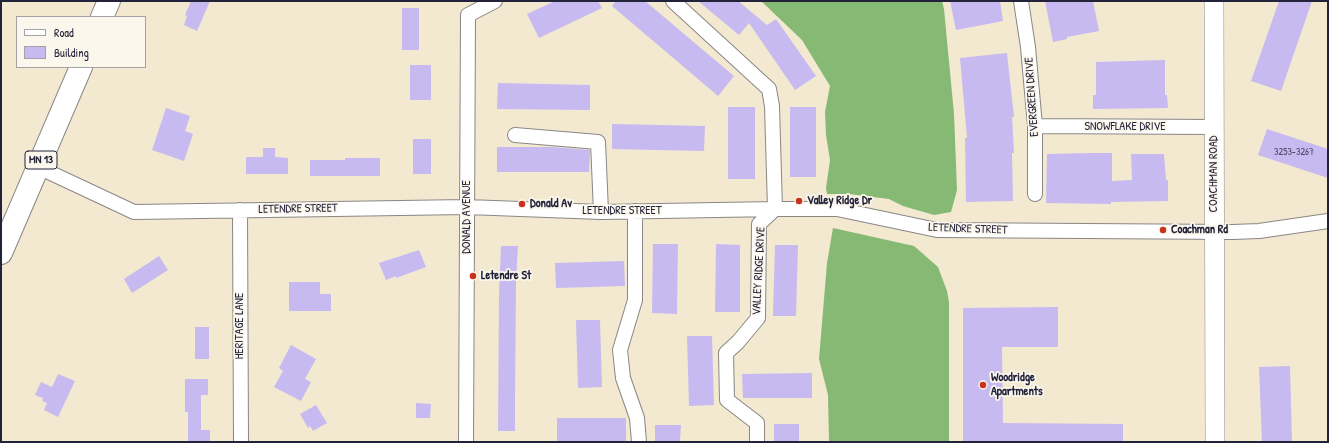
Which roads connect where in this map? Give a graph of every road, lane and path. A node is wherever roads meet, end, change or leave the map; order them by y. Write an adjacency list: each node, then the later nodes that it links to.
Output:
1 (109, 1): 6 (highway)
2 (495, 1): 13 (street, DONALD AVENUE)
3 (673, 1): 14 (street)
4 (1021, 1): 8 (street, EVERGREEN DRIVE)
5 (1214, 1): 9 (street, COACHMAN ROAD)
6 (102, 16)
7 (81, 68): 11 (highway, MN 13)
8 (1035, 126): 9 (street, SNOWFLAKE DRIVE); 12 (street, EVERGREEN DRIVE)
9 (1214, 127): 19 (street, COACHMAN ROAD)
10 (515, 135): 17 (street)
11 (38, 167): 15 (street, LETENDRE STREET); 20 (highway, MN 13)
12 (1035, 194)
13 (467, 206): 15 (street, LETENDRE STREET); 17 (street, LETENDRE STREET); 22 (street, DONALD AVENUE)
14 (775, 209): 16 (street, LETENDRE STREET); 19 (street, LETENDRE STREET); 24 (street, VALLEY RIDGE DRIVE)
15 (240, 210): 21 (street, HERITAGE LANE)
16 (635, 211): 17 (street, LETENDRE STREET); 23 (street)
17 (601, 212)
18 (1328, 221): 19 (street, LETENDRE STREET)
19 (1214, 232): 25 (street, COACHMAN ROAD)
20 (1, 252)
21 (241, 442)
22 (466, 442)
23 (639, 442)
24 (757, 442)
25 (1215, 442)

